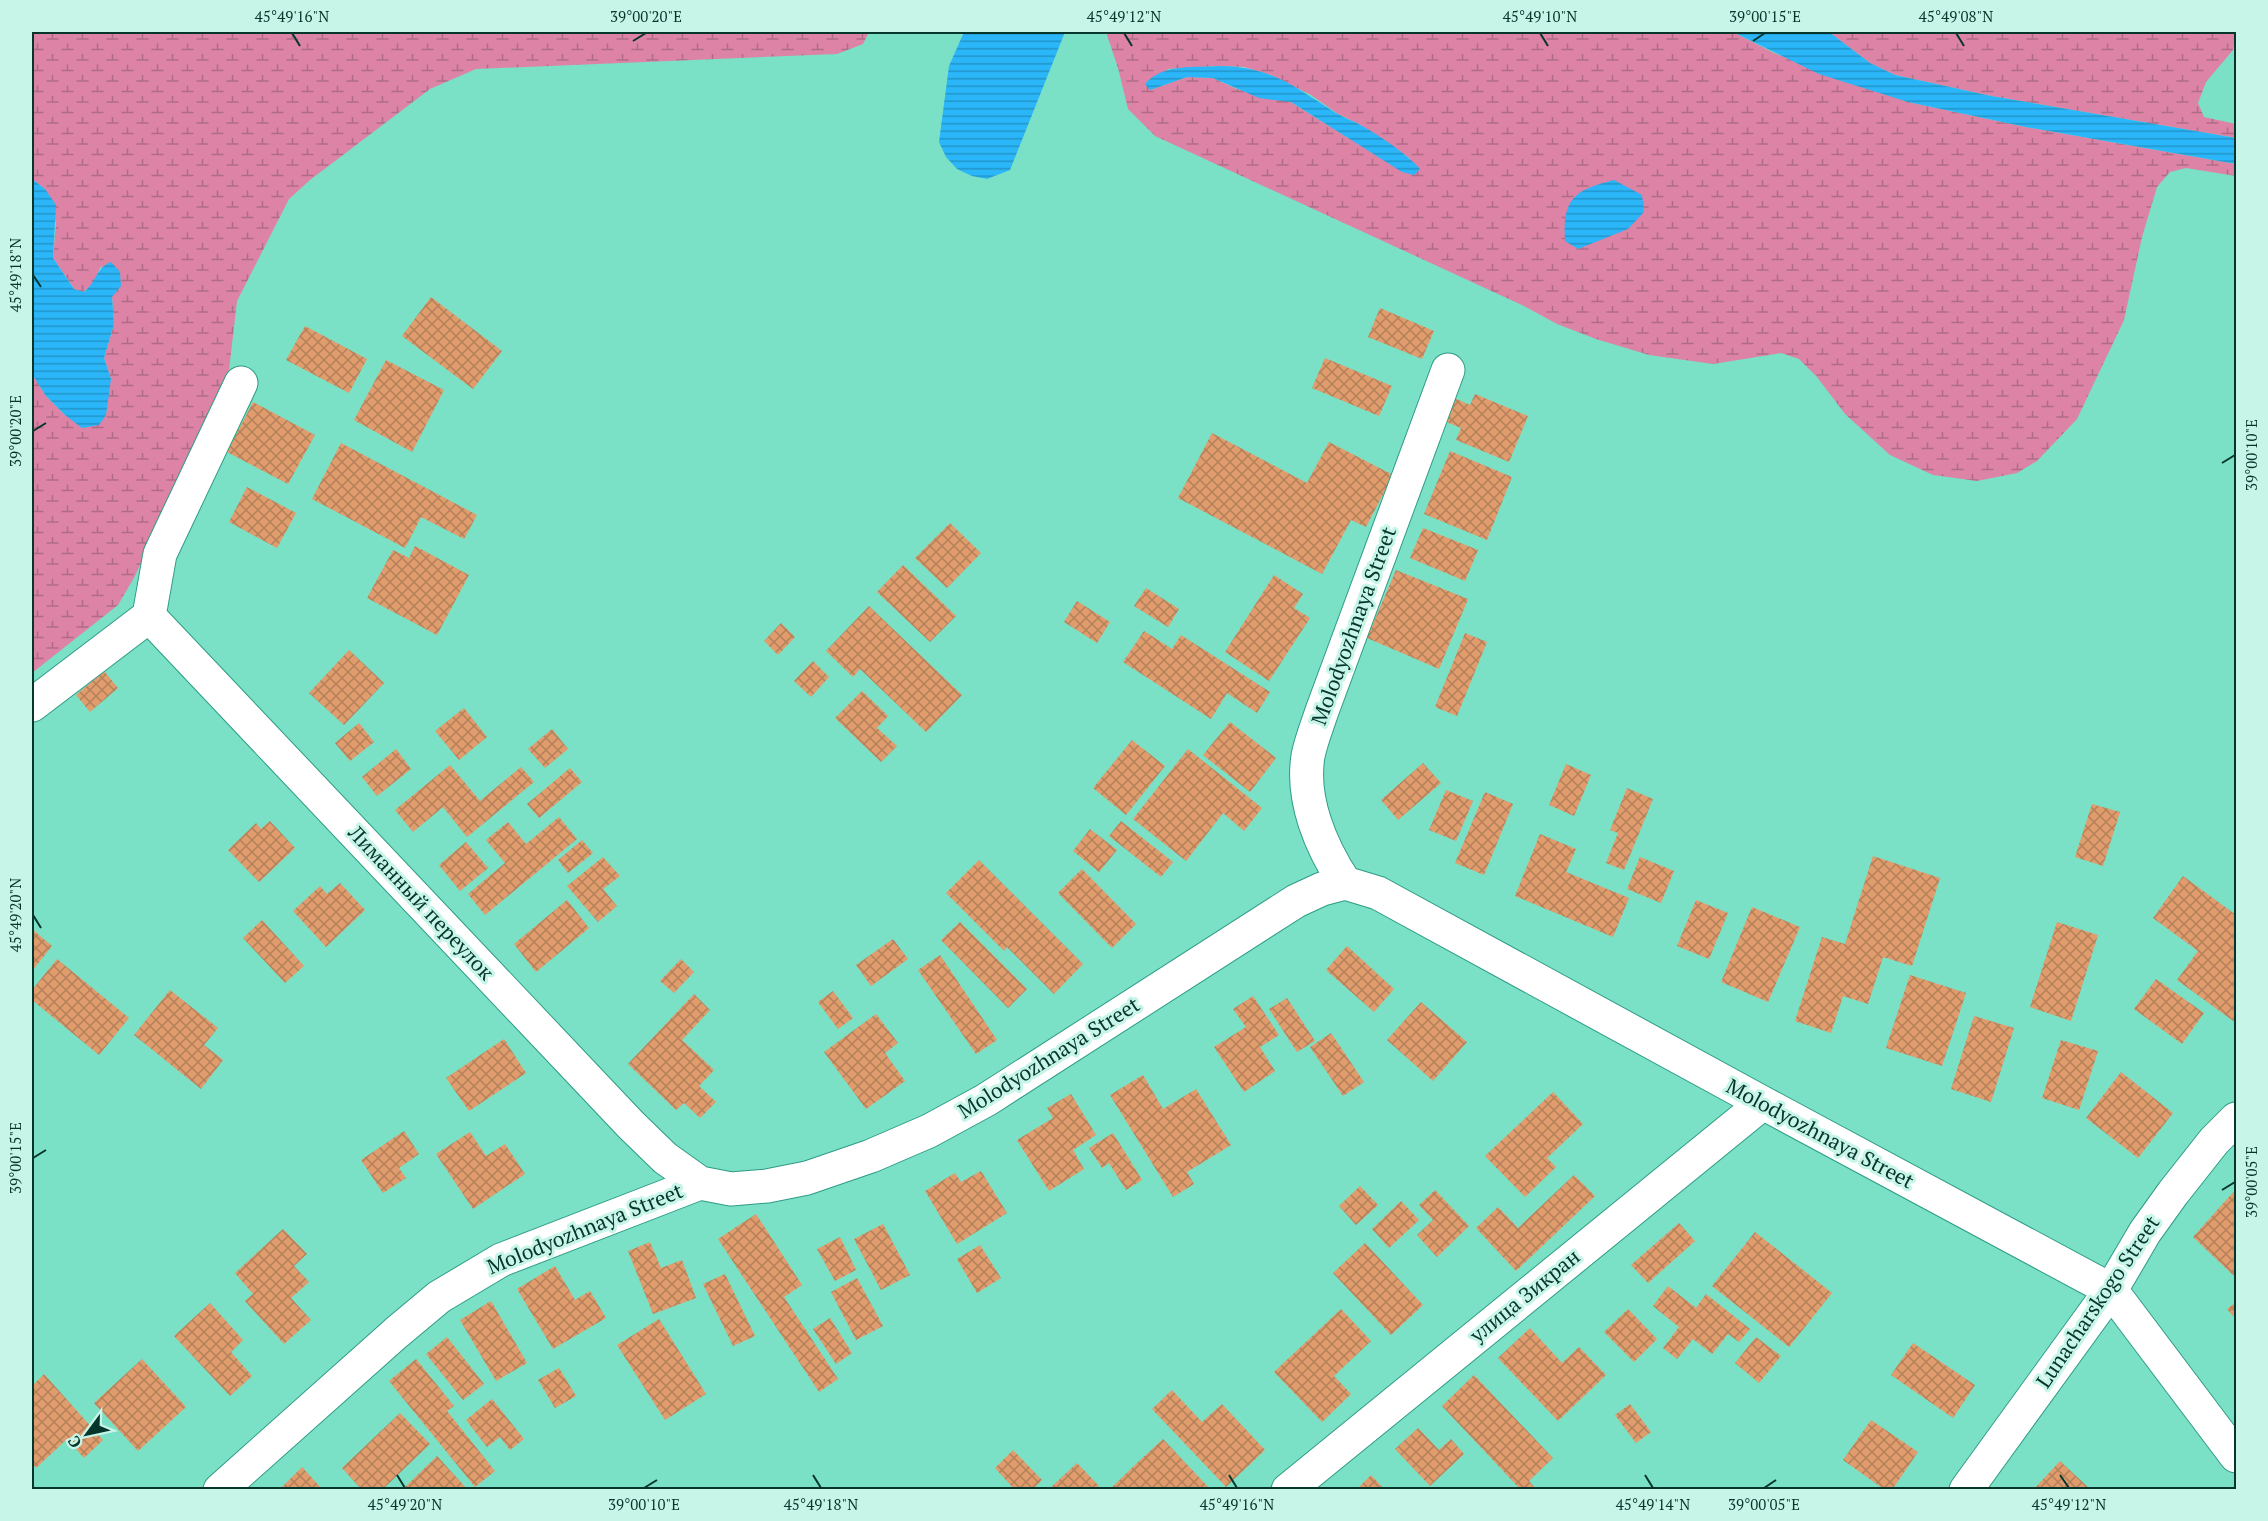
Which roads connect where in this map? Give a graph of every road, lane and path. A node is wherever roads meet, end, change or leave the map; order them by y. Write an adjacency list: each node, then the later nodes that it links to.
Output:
1 (1448, 370): 5 (street, Molodyozhnaya Street)
2 (241, 383): 3 (street)
3 (149, 616): 4 (street); 8 (street, Лиманный переулок)
4 (32, 705)
5 (1345, 883): 6 (street, Molodyozhnaya Street); 8 (street, Molodyozhnaya Street)
6 (1763, 1103): 9 (street, Molodyozhnaya Street); 12 (street, улица Зикран)
7 (2236, 1119): 9 (street, Lunacharskogo Street)
8 (700, 1183): 11 (street, Molodyozhnaya Street)
9 (2111, 1290): 10 (street, Molodyozhnaya Street); 13 (street, Lunacharskogo Street)
10 (2236, 1456)
11 (220, 1490)
12 (1288, 1490)
13 (1966, 1490)

